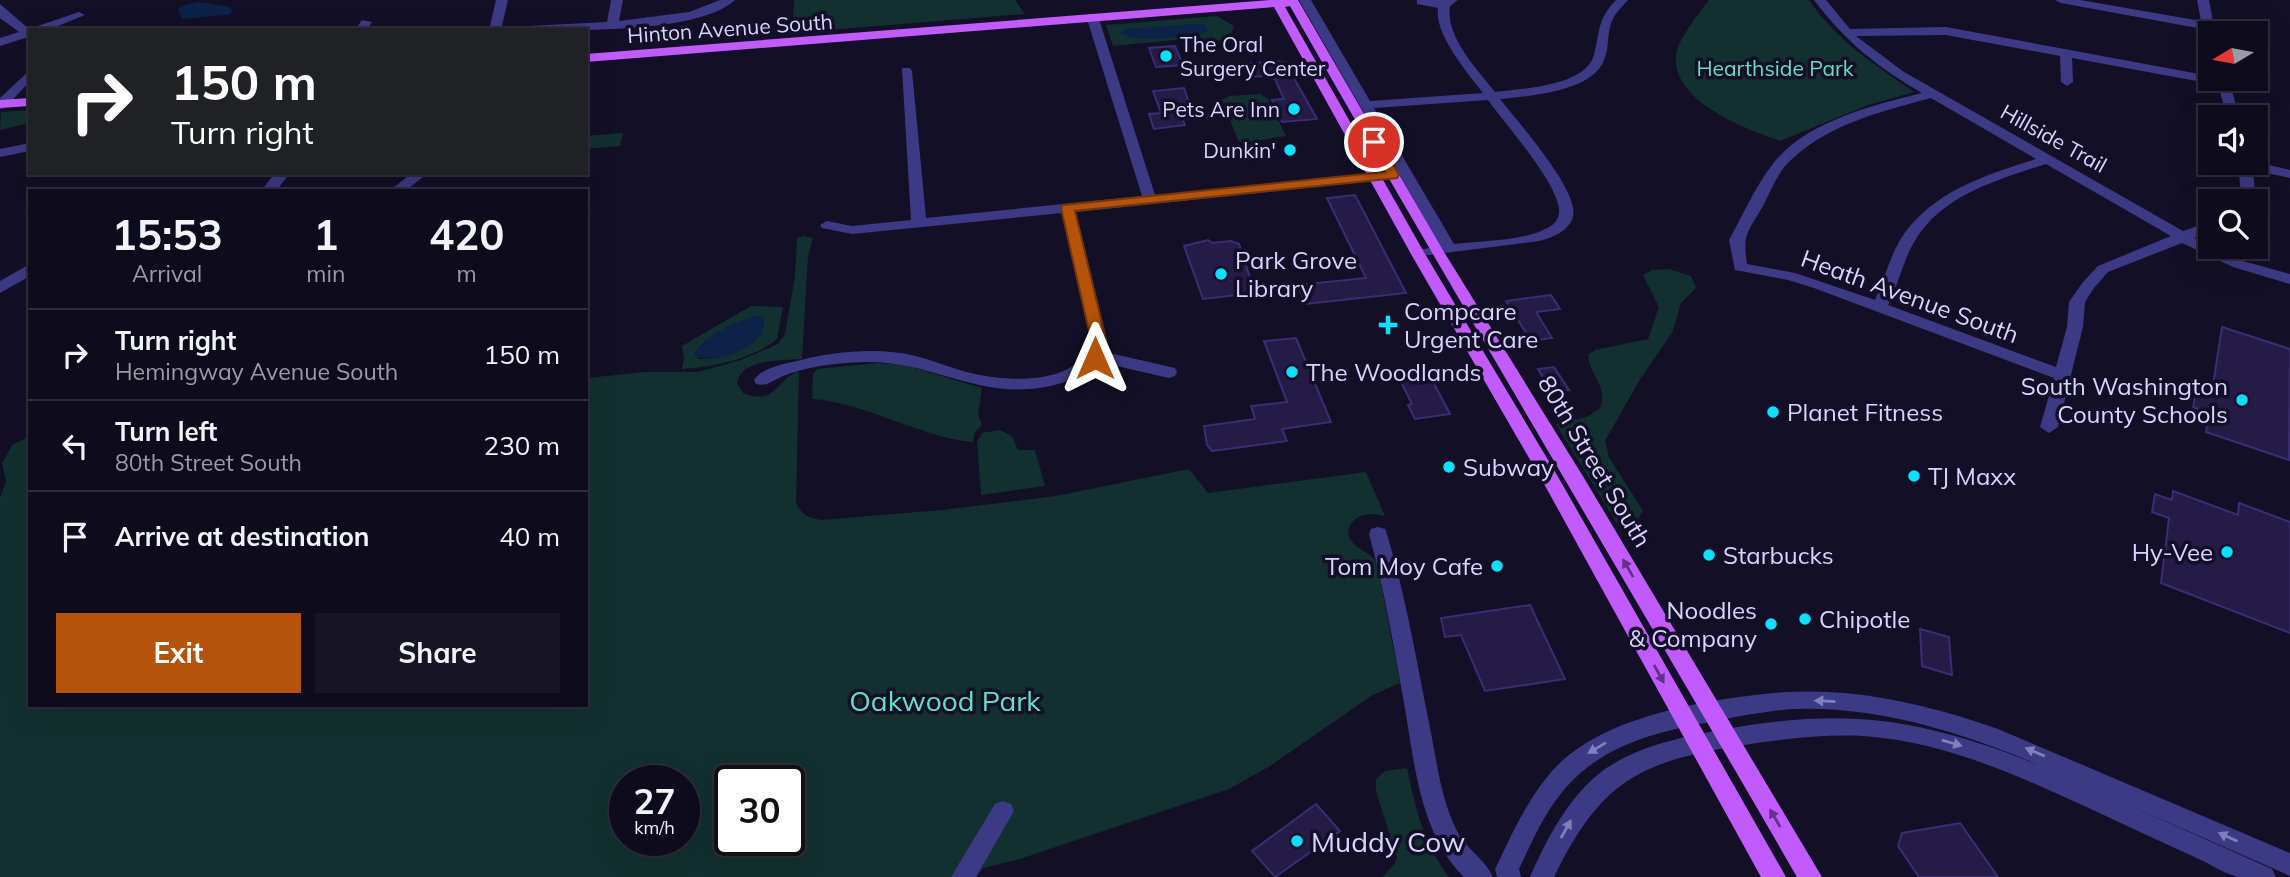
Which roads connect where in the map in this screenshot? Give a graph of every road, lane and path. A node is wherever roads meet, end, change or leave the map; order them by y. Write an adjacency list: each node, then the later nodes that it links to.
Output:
1 (7, 0): 12 (street)
2 (502, 0): 18 (street)
3 (617, 0): 16 (street)
4 (729, 0): 16 (street)
5 (1622, 0): 32 (street)
6 (1820, 0): 22 (street, Hillside Trail)
7 (2061, 0): 20 (street)
8 (2203, 0): 15 (street)
9 (1290, 1): 14 (main road, Hinton Avenue South); 35 (street, 80th Street South); 43 (main road, 80th Street South); 44 (main road, 80th Street South)
10 (1421, 2): 11 (street)
11 (1448, 3): 32 (street)
12 (0, 7): 21 (street)
13 (79, 15): 17 (street)
14 (1093, 19): 26 (main road, Hinton Avenue South); 47 (street)
15 (2207, 21)
16 (613, 23): 19 (street)
17 (44, 28)
18 (496, 28)
19 (552, 28)
20 (2198, 29)
21 (28, 31)
22 (1846, 33): 25 (street); 31 (street, Hillside Trail)
23 (28, 34): 24 (street)
24 (0, 42)
25 (2066, 52): 29 (street); 30 (street)
26 (588, 58)
27 (906, 71): 49 (street)
28 (28, 76): 34 (street)
29 (2198, 76)
30 (2067, 82)
31 (1932, 94): 38 (street, Hillside Trail); 57 (street, Heath Avenue South)
32 (1490, 95): 35 (street); 53 (street)
33 (28, 102): 34 (main road)
34 (0, 105)
35 (1368, 105): 53 (street, 80th Street South)
36 (28, 147): 37 (street)
37 (0, 153)
38 (2049, 159): 52 (street, Hillside Trail); 57 (street)
39 (2268, 168): 40 (street)
40 (2290, 174)
41 (281, 175): 45 (street)
42 (418, 175): 46 (street)
43 (1393, 175): 44 (street); 53 (main road, 80th Street South)
44 (1375, 177): 47 (street); 53 (main road, 80th Street South)
45 (270, 189)
46 (399, 189)
47 (1150, 200): 48 (street)
48 (1068, 208): 49 (street); 58 (street)
49 (919, 223): 50 (street)
50 (827, 225)
51 (2198, 231): 52 (street)
52 (2181, 237): 55 (street, Hillside Trail); 60 (street)
53 (1435, 252): 64 (main road, 80th Street South, one-way to 53); 65 (main road, 80th Street South, one-way to 65)
54 (28, 270): 56 (street)
55 (2290, 279)
56 (0, 288)
57 (1879, 306): 60 (street, Heath Avenue South)
58 (1096, 356): 59 (street); 61 (street)
59 (1169, 372)
60 (2063, 375): 62 (street)
61 (762, 380)
62 (2049, 427)
63 (1378, 534): 71 (street)
64 (1712, 712): 65 (street); 66 (main road, 80th Street South); 69 (street, one-way to 64)
65 (1684, 717): 67 (main road, 80th Street South); 72 (street, one-way to 72)
66 (1728, 738): 67 (street); 75 (main road, 80th Street South, one-way to 66); 76 (street, one-way to 76)
67 (1699, 743): 73 (street, one-way to 67); 74 (main road, 80th Street South)
68 (1003, 811): 70 (street)
69 (2290, 865)
70 (964, 877)
71 (1481, 877)
72 (1509, 877)
73 (1542, 877)
74 (1774, 877)
75 (1810, 877)
76 (2264, 877)

